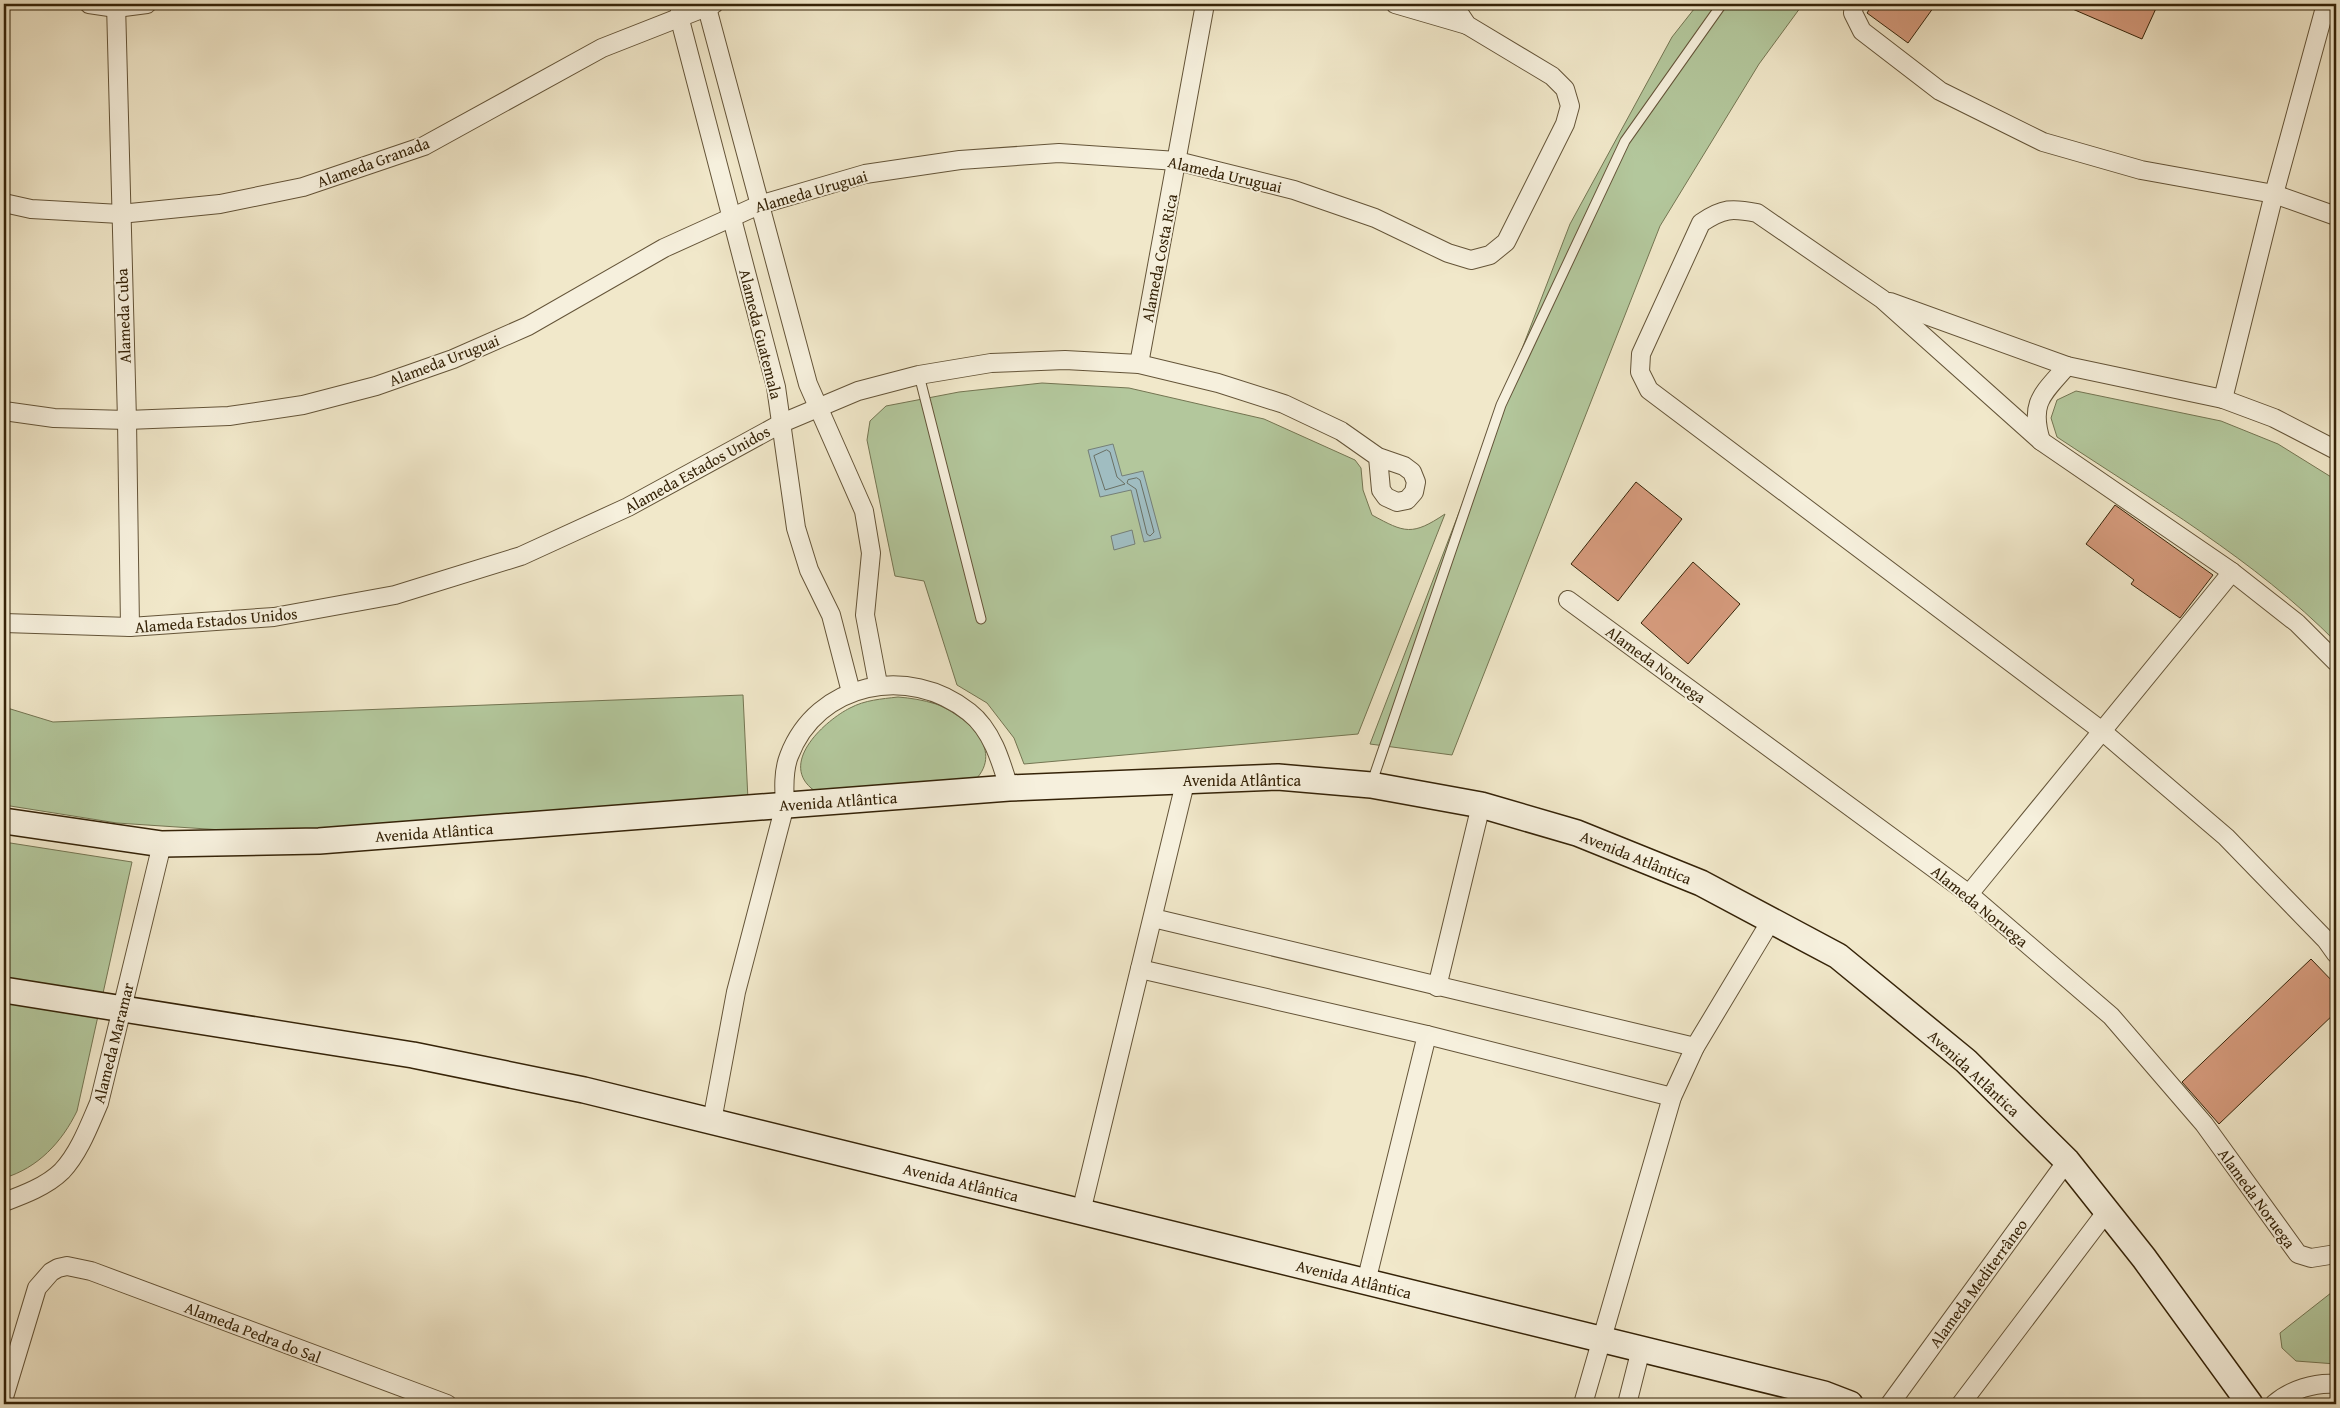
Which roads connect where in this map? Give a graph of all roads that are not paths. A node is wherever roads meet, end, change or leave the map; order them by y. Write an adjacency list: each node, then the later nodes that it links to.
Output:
1 (89, 4): 10 (street)
2 (147, 4): 10 (street)
3 (1205, 4): 13 (street, Alameda Costa Rica)
4 (1395, 4): 12 (street)
5 (1453, 4): 12 (street)
6 (1722, 4): 42 (lane)
7 (1854, 4): 14 (street)
8 (2326, 4): 14 (street)
9 (709, 5): 11 (street, Alameda Granada); 16 (street, Alameda Guatemala)
10 (116, 6): 17 (street, Alameda Cuba)
11 (680, 10): 17 (street, Alameda Granada); 18 (street, Alameda Guatemala)
12 (1468, 25): 13 (street, Alameda Uruguai)
13 (1177, 161): 16 (street, Alameda Uruguai); 21 (street, Alameda Costa Rica)
14 (2274, 194): 19 (street); 24 (street)
15 (4, 203): 17 (street, Alameda Granada)
16 (758, 205): 18 (street, Alameda Uruguai); 25 (street, Alameda Guatemala)
17 (120, 214): 27 (street, Alameda Cuba)
18 (731, 216): 27 (street, Alameda Uruguai); 28 (street, Alameda Guatemala)
19 (2336, 216)
20 (1882, 299): 22 (street); 29 (street); 40 (street)
21 (1139, 364): 23 (street, Alameda Estados Unidos); 31 (street, Alameda Estados Unidos)
22 (2067, 366): 24 (street); 29 (street)
23 (919, 375): 25 (street, Alameda Estados Unidos); 34 (lane)
24 (2224, 399): 30 (street)
25 (818, 408): 28 (street, Alameda Estados Unidos); 38 (street, Alameda Guatemala)
26 (4, 411): 27 (street, Alameda Uruguai)
27 (127, 420): 36 (street, Alameda Cuba)
28 (782, 422): 36 (street, Alameda Estados Unidos); 39 (street, Alameda Guatemala)
29 (2041, 441): 32 (street)
30 (2336, 450)
31 (1378, 457)
32 (2232, 572): 37 (street); 40 (street)
33 (1568, 600): 48 (street, Alameda Noruega)
34 (981, 620)
35 (4, 622): 36 (street, Alameda Estados Unidos)
36 (130, 627)
37 (2336, 662)
38 (878, 684): 39 (street); 43 (street)
39 (851, 692): 44 (street)
40 (2102, 731): 48 (street); 51 (street)
41 (1186, 779): 42 (street, Avenida Atlântica); 43 (street, Avenida Atlântica); 49 (street)
42 (1371, 785): 45 (street, Avenida Atlântica)
43 (1009, 788): 44 (street, Avenida Atlântica)
44 (784, 805): 47 (street, Avenida Atlântica); 59 (street)
45 (1481, 805): 50 (street, Avenida Atlântica); 53 (street)
46 (4, 821): 47 (street, Avenida Atlântica)
47 (162, 844): 55 (street, Alameda Maramar)
48 (1969, 894): 64 (street, Alameda Noruega)
49 (1153, 918): 52 (street); 53 (street)
50 (1772, 919): 57 (street); 60 (street, Avenida Atlântica)
51 (2336, 954)
52 (1140, 968): 56 (street); 63 (street)
53 (1438, 986): 57 (street)
54 (4, 990): 55 (street, Avenida Atlântica)
55 (122, 1008): 59 (street, Avenida Atlântica); 61 (street, Alameda Maramar)
56 (1427, 1035): 58 (street); 65 (street)
57 (1695, 1047): 58 (street)
58 (1672, 1097): 66 (street)
59 (712, 1120): 63 (street, Avenida Atlântica)
60 (2067, 1161): 62 (street, Avenida Atlântica); 74 (street, Alameda Mediterrâneo)
61 (4, 1202)
62 (2107, 1211): 75 (street); 76 (street, Avenida Atlântica)
63 (1081, 1212): 65 (street, Avenida Atlântica)
64 (2336, 1254)
65 (1366, 1282): 66 (street, Avenida Atlântica)
66 (1600, 1340): 67 (street, Avenida Atlântica); 71 (street)
67 (1641, 1349): 72 (street); 73 (street, Avenida Atlântica)
68 (2336, 1384): 77 (street)
69 (4, 1397): 70 (street, Alameda Pedra do Sal)
70 (447, 1404)
71 (1583, 1404)
72 (1626, 1404)
73 (1850, 1404)
74 (1890, 1404)
75 (1960, 1404)
76 (2250, 1404)
77 (2274, 1404)

